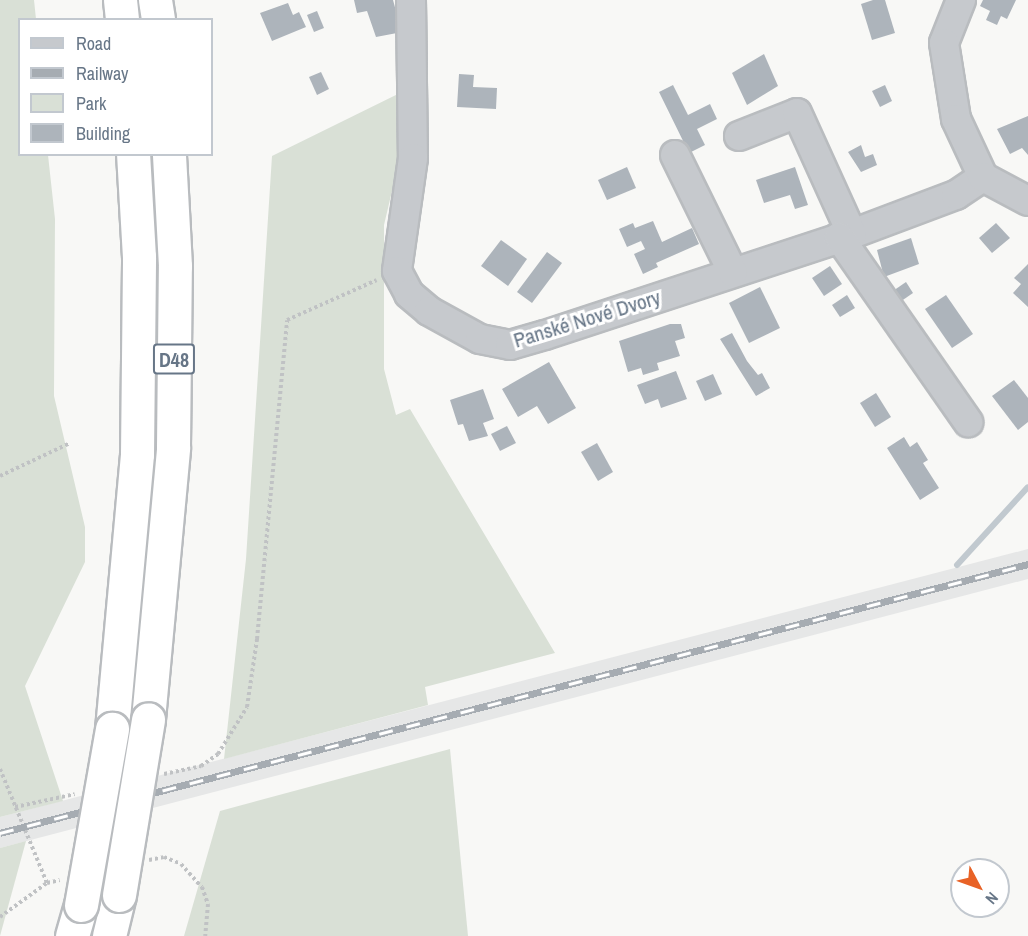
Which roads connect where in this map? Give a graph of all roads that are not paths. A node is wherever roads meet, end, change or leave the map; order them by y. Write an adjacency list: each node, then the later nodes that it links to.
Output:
1 (120, 0): 5 (highway)
2 (155, 0): 6 (highway)
3 (411, 0): 14 (street, Panské Nové Dvory)
4 (961, 0): 11 (street)
5 (122, 18)
6 (158, 18)
7 (739, 136): 13 (street)
8 (675, 155): 14 (street)
9 (133, 156): 16 (highway, D48, bridge)
10 (169, 156): 17 (highway, D48, bridge)
11 (983, 177): 12 (street); 13 (street, Panské Nové Dvory)
12 (1028, 201)
13 (846, 235): 14 (street, Panské Nové Dvory); 15 (street)
14 (733, 273)
15 (968, 422)
16 (72, 936)
17 (108, 936)

